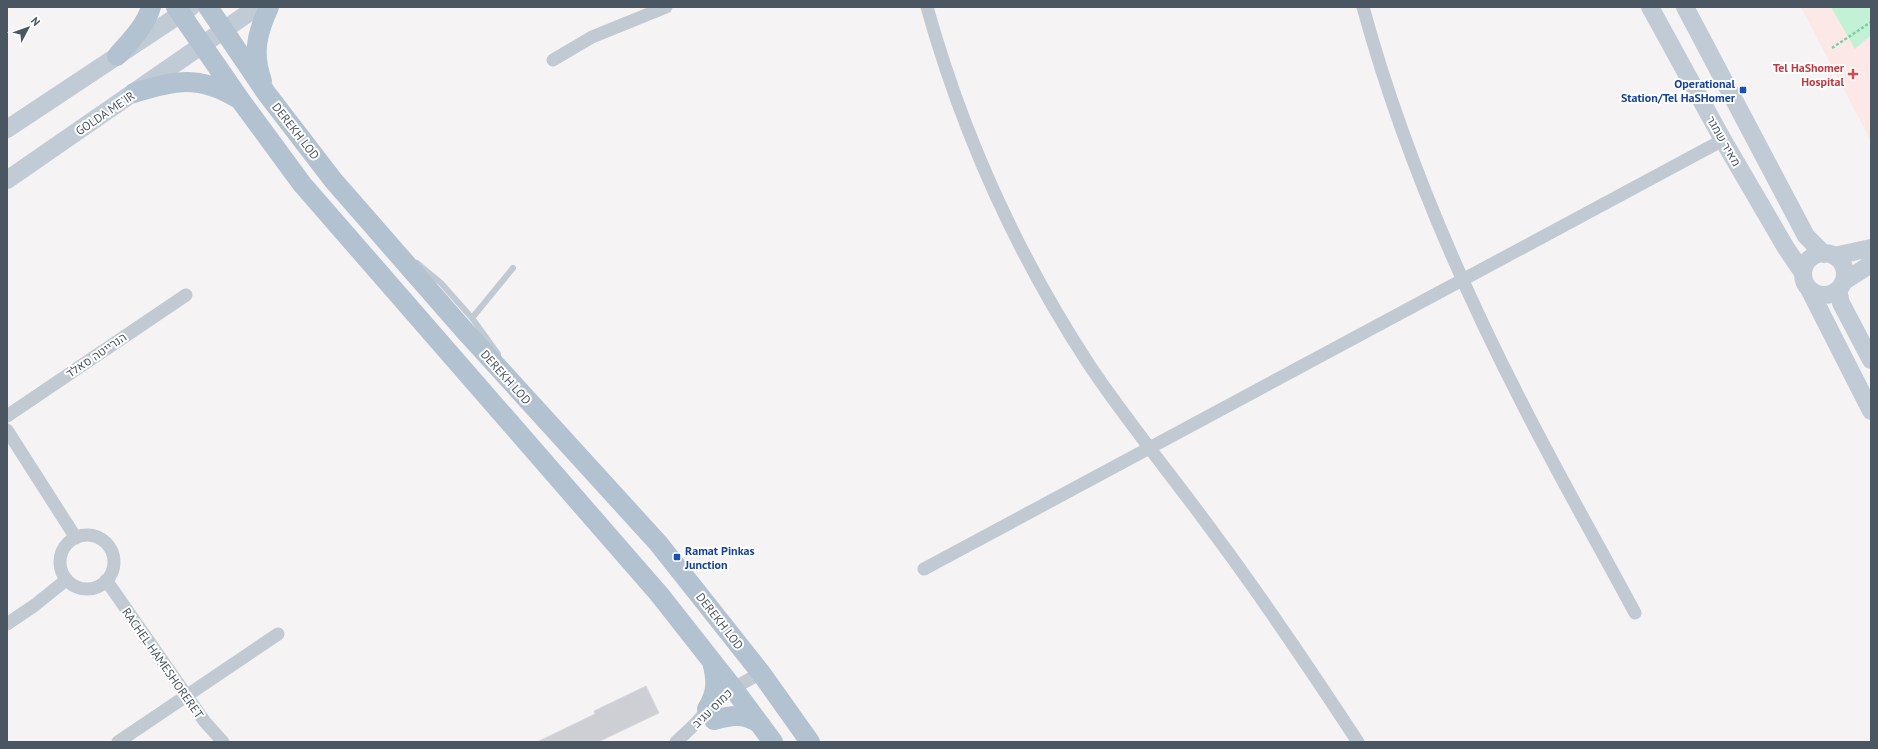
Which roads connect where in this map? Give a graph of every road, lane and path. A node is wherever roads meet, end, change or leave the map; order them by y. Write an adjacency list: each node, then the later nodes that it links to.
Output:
1 (151, 7): 15 (main road)
2 (208, 7): 12 (main road, DEREKH LOD)
3 (257, 7): 12 (street, GOLDA ME'IR)
4 (269, 7): 18 (main road)
5 (666, 7): 16 (street)
6 (927, 7): 42 (street)
7 (1363, 7): 30 (street)
8 (1650, 7): 21 (street, מאיר שמגר)
9 (1685, 7): 26 (street)
10 (183, 9): 13 (main road); 15 (street)
11 (1871, 22): 14 (path)
12 (223, 32): 13 (street, GOLDA ME'IR); 18 (main road, DEREKH LOD)
13 (202, 46): 17 (street, GOLDA ME'IR); 19 (main road)
14 (1832, 48)
15 (117, 56): 20 (street)
16 (553, 60)
17 (134, 93): 19 (main road); 22 (street, GOLDA ME'IR)
18 (267, 94): 23 (main road, DEREKH LOD)
19 (241, 101): 50 (main road)
20 (7, 129)
21 (1723, 140): 30 (street); 31 (street, מאיר שמגר)
22 (7, 180)
23 (382, 236): 25 (lane); 38 (main road, DEREKH LOD)
24 (1871, 248): 26 (street)
25 (404, 251)
26 (1829, 255): 31 (street); 32 (street)
27 (410, 256): 34 (lane)
28 (1871, 264): 32 (street)
29 (513, 268): 34 (lane)
30 (1463, 280): 42 (street); 47 (street)
31 (1806, 281): 32 (street); 39 (street, מאיר שמגר)
32 (1840, 286): 35 (street)
33 (186, 294): 40 (street, הנרייטה סאלד)
34 (472, 318): 36 (lane)
35 (1871, 360)
36 (503, 361)
37 (507, 367): 38 (lane)
38 (522, 393): 51 (main road, DEREKH LOD)
39 (1871, 411)
40 (7, 416)
41 (7, 430): 43 (street)
42 (1148, 448): 44 (street); 62 (street)
43 (76, 538): 45 (street); 46 (street)
44 (924, 569)
45 (66, 580): 46 (street); 48 (street)
46 (106, 580): 53 (street, RACHEL HAMESHORERET)
47 (1635, 613)
48 (7, 624)
49 (278, 634): 53 (street)
50 (711, 661): 52 (main road); 54 (main road)
51 (761, 672): 52 (street, כמוס עגיב); 61 (main road, DEREKH LOD)
52 (737, 693): 54 (street, כמוס עגיב); 55 (main road)
53 (186, 696): 56 (street); 57 (street, RACHEL HAMESHORERET)
54 (711, 715): 55 (main road); 58 (street, כמוס עגיב); 59 (street, כמוס עגיב)
55 (761, 725): 60 (main road)
56 (118, 742)
57 (223, 742)
58 (676, 742)
59 (679, 742)
60 (773, 742)
61 (810, 742)
62 (1358, 742)

